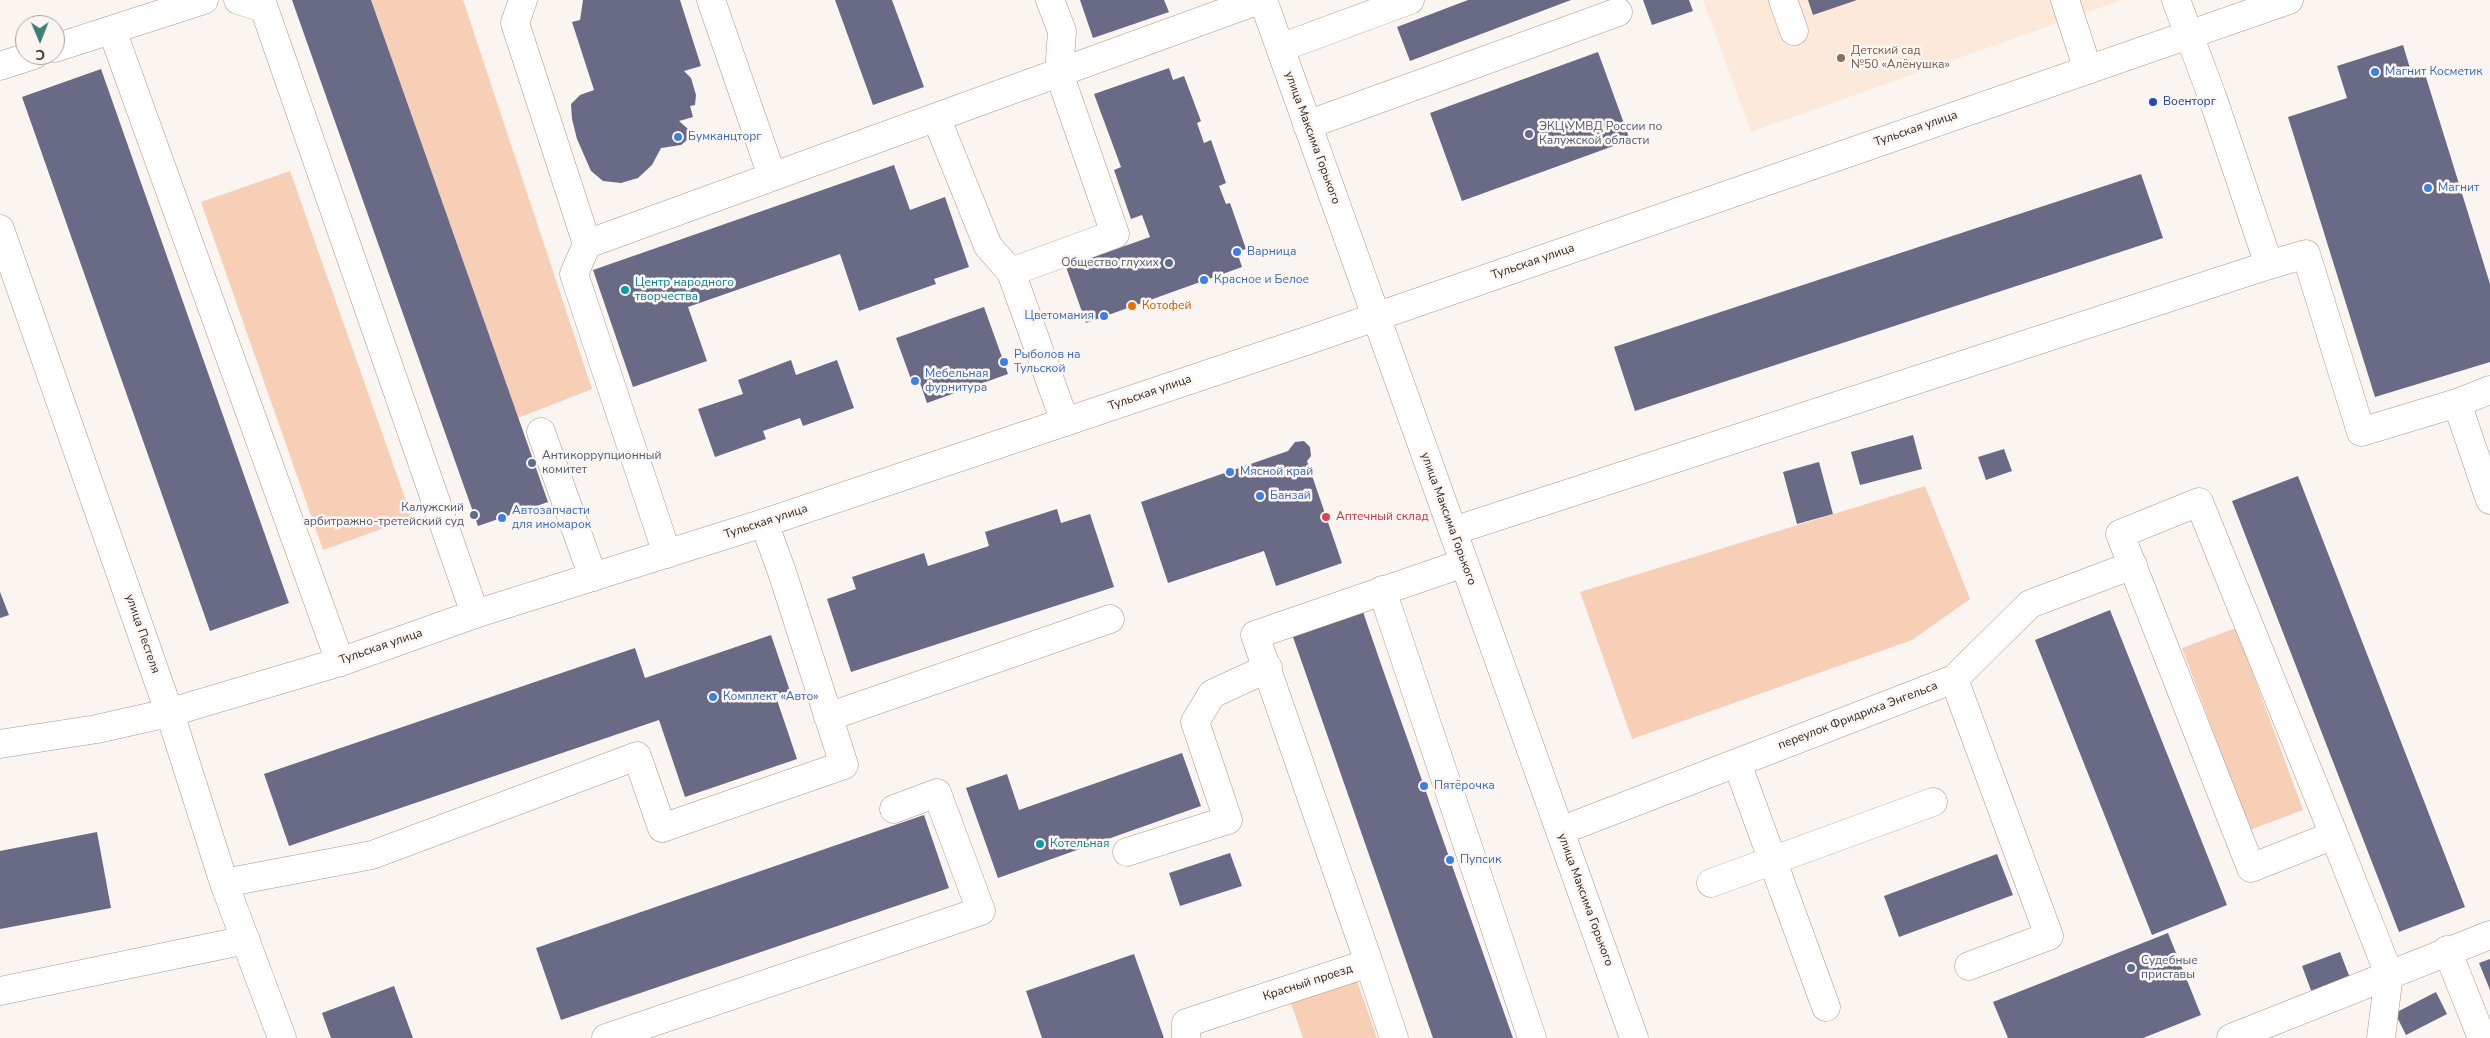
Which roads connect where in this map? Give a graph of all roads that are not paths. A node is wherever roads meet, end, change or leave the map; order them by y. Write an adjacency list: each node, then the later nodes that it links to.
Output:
1 (204, 0): 14 (street)
2 (238, 0): 43 (street)
3 (523, 0): 27 (street)
4 (711, 0): 25 (street)
5 (1050, 0): 22 (street)
6 (1259, 0): 22 (street)
7 (1263, 0): 18 (street, улица Максима Горького)
8 (1410, 0): 18 (street)
9 (1783, 0): 15 (street)
10 (2065, 0): 21 (street)
11 (2176, 0): 16 (street)
12 (2289, 0): 16 (street, Тульская улица)
13 (1618, 12): 24 (street)
14 (112, 30): 17 (street); 45 (street)
15 (1794, 31)
16 (2188, 35): 21 (street, Тульская улица); 28 (street)
17 (65, 45)
18 (1280, 48): 24 (street, улица Максима Горького)
19 (15, 61): 20 (street)
20 (0, 66)
21 (2088, 70): 30 (street, Тульская улица)
22 (1059, 73): 23 (street); 29 (street)
23 (936, 117): 25 (street); 29 (street)
24 (1308, 125): 30 (street, улица Максима Горького)
25 (772, 176): 27 (street)
26 (0, 229): 48 (street, улица Пестеля)
27 (587, 244): 38 (street)
28 (2269, 265): 32 (street); 37 (street)
29 (1011, 272): 33 (street)
30 (1376, 316): 33 (street, Тульская улица); 37 (street, улица Максима Горького)
31 (2490, 390): 32 (street)
32 (2457, 402): 35 (street)
33 (1065, 422): 36 (street, Тульская улица)
34 (541, 432): 41 (street)
35 (2490, 500)
36 (764, 523): 38 (street, Тульская улица); 49 (street)
37 (1453, 531): 39 (street, улица Максима Горького)
38 (666, 554): 41 (street, Тульская улица)
39 (1464, 563): 42 (street); 54 (street, улица Максима Горького)
40 (2133, 565): 47 (street, переулок Фридриха Энгельса); 55 (street); 55 (street)
41 (593, 577): 43 (street, Тульская улица)
42 (1382, 590): 46 (street); 72 (street)
43 (475, 614): 45 (street, Тульская улица)
44 (1110, 619): 49 (street)
45 (340, 662): 48 (street, Тульская улица)
46 (1268, 668): 56 (street); 63 (street)
47 (1954, 679): 51 (street, переулок Фридриха Энгельса); 64 (street)
48 (168, 713): 50 (street, Тульская улица); 58 (street, улица Пестеля)
49 (828, 717): 58 (street)
50 (0, 744)
51 (1737, 763): 54 (street, переулок Фридриха Энгельса); 57 (street)
52 (1933, 802): 57 (street)
53 (894, 809): 69 (street)
54 (1560, 831): 73 (street, улица Максима Горького)
55 (2334, 835): 65 (street)
56 (1127, 852)
57 (1773, 860): 59 (street); 67 (street)
58 (224, 883): 61 (street, улица Пестеля)
59 (1711, 883)
60 (2490, 934): 62 (street)
61 (246, 940): 66 (street); 68 (street, улица Пестеля)
62 (2447, 950): 65 (street); 76 (street)
63 (1369, 963): 70 (street, Красный проезд); 71 (street, Красный проезд)
64 (1969, 966)
65 (2389, 974): 74 (street); 75 (street)
66 (0, 990)
67 (1826, 1007)
68 (282, 1038)
69 (606, 1038)
70 (1186, 1038)
71 (1394, 1038)
72 (1532, 1038)
73 (1634, 1038)
74 (2231, 1038)
75 (2382, 1038)
76 (2482, 1038)

